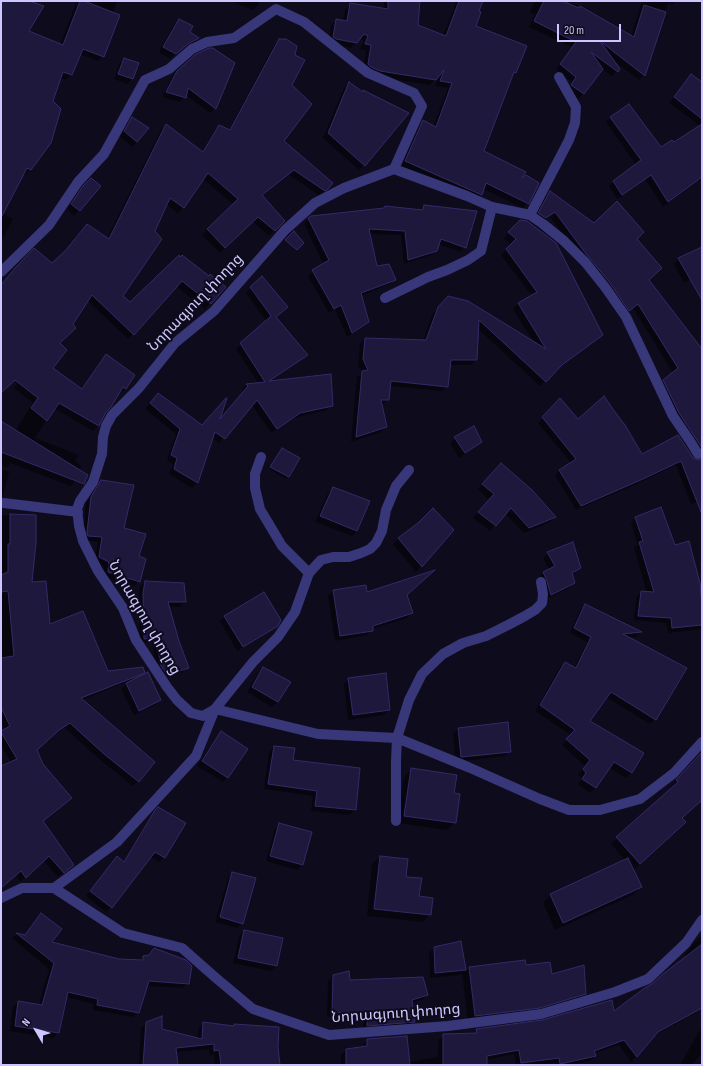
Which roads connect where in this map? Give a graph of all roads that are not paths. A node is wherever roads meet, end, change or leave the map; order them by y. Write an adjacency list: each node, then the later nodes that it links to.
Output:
1 (559, 77): 4 (street)
2 (394, 169): 3 (street); 5 (street); 11 (street, Նորագյուղ փողոց)
3 (492, 207): 4 (street); 6 (street)
4 (530, 215): 7 (street)
5 (1, 272)
6 (385, 298)
7 (698, 454)
8 (261, 457): 12 (street)
9 (409, 470): 12 (street)
10 (4, 503): 11 (street)
11 (78, 512): 14 (street, Նորագյուղ փողոց)
12 (309, 573): 14 (street)
13 (541, 582): 15 (street)
14 (215, 709): 15 (street); 18 (street)
15 (398, 738): 16 (street); 17 (street)
16 (702, 742)
17 (396, 821)
18 (54, 888): 19 (street); 20 (street, Նորագյուղ փողոց)
19 (1, 898)
20 (702, 920)

